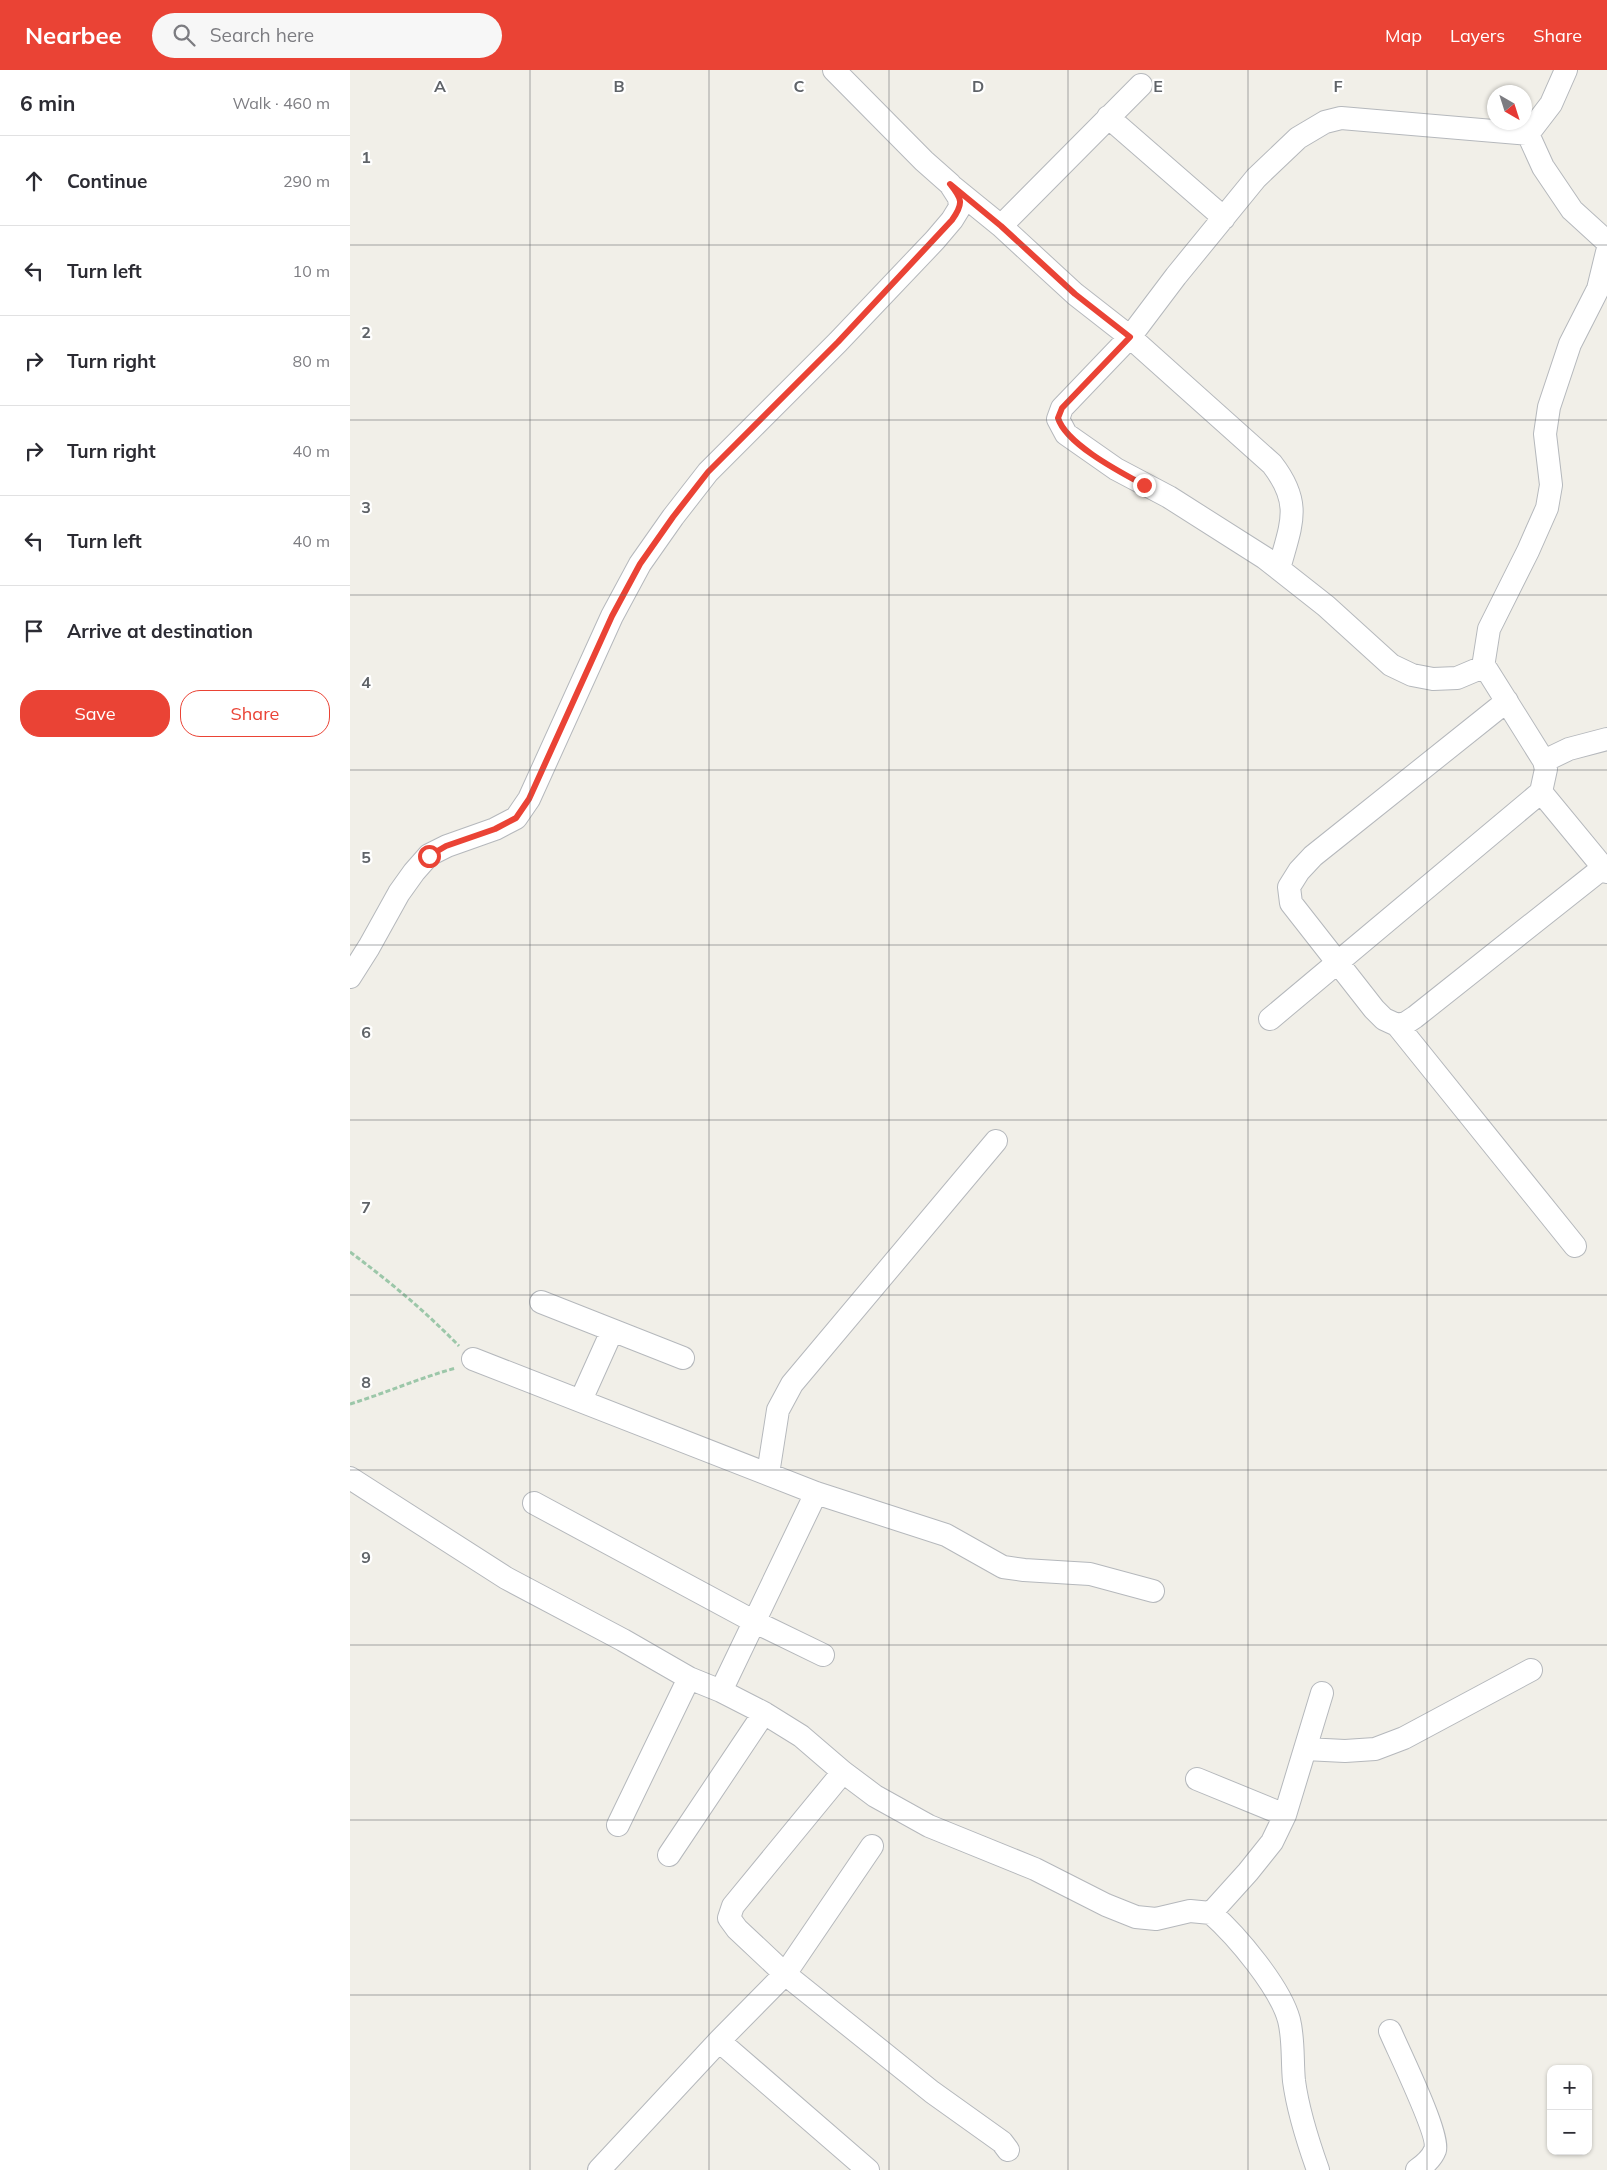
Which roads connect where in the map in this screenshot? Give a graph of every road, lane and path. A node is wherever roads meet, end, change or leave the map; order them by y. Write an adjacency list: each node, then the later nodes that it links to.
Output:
1 (834, 70): 6 (street)
2 (1566, 70): 5 (street)
3 (1141, 85): 4 (street)
4 (1108, 117): 7 (street); 8 (street)
5 (1528, 134): 7 (street); 9 (street)
6 (950, 184): 8 (street); 20 (street)
7 (1224, 218): 11 (street)
8 (1001, 226): 11 (street)
9 (1607, 242)
10 (1607, 252): 13 (street)
11 (1130, 337): 12 (street); 12 (street)
12 (1279, 568): 13 (street)
13 (1483, 667): 14 (street)
14 (1507, 702): 16 (street); 19 (street)
15 (1607, 739): 16 (street)
16 (1544, 761): 17 (street)
17 (1541, 792): 18 (street); 19 (street)
18 (1605, 870): 22 (street)
19 (1337, 962): 21 (street); 22 (street)
20 (350, 976)
21 (1270, 1019)
22 (1396, 1025): 24 (street)
23 (996, 1141): 32 (street)
24 (1575, 1246)
25 (350, 1252): 29 (path)
26 (541, 1302): 27 (street)
27 (612, 1331): 28 (street); 30 (street)
28 (683, 1358)
29 (473, 1359): 30 (street); 31 (path)
30 (581, 1400): 32 (street)
31 (350, 1404)
32 (768, 1474): 34 (street)
33 (350, 1478): 40 (street)
34 (816, 1493): 36 (street); 37 (street)
35 (534, 1504): 37 (street)
36 (1153, 1591)
37 (755, 1622): 38 (street); 41 (street)
38 (823, 1655)
39 (1531, 1670): 44 (street)
40 (689, 1678): 41 (street); 48 (street)
41 (721, 1691): 43 (street)
42 (1322, 1694): 44 (street)
43 (764, 1713): 45 (street); 50 (street)
44 (1305, 1749): 47 (street)
45 (843, 1772): 51 (street); 52 (street)
46 (1197, 1779): 47 (street)
47 (1285, 1815): 51 (street)
48 (618, 1825)
49 (872, 1846): 52 (street)
50 (669, 1855)
51 (1211, 1913): 58 (street)
52 (786, 1974): 54 (street); 55 (street)
53 (1390, 2031): 59 (street)
54 (719, 2040): 56 (street); 57 (street)
55 (1008, 2150)
56 (599, 2170)
57 (868, 2170)
58 (1318, 2170)
59 (1417, 2170)

